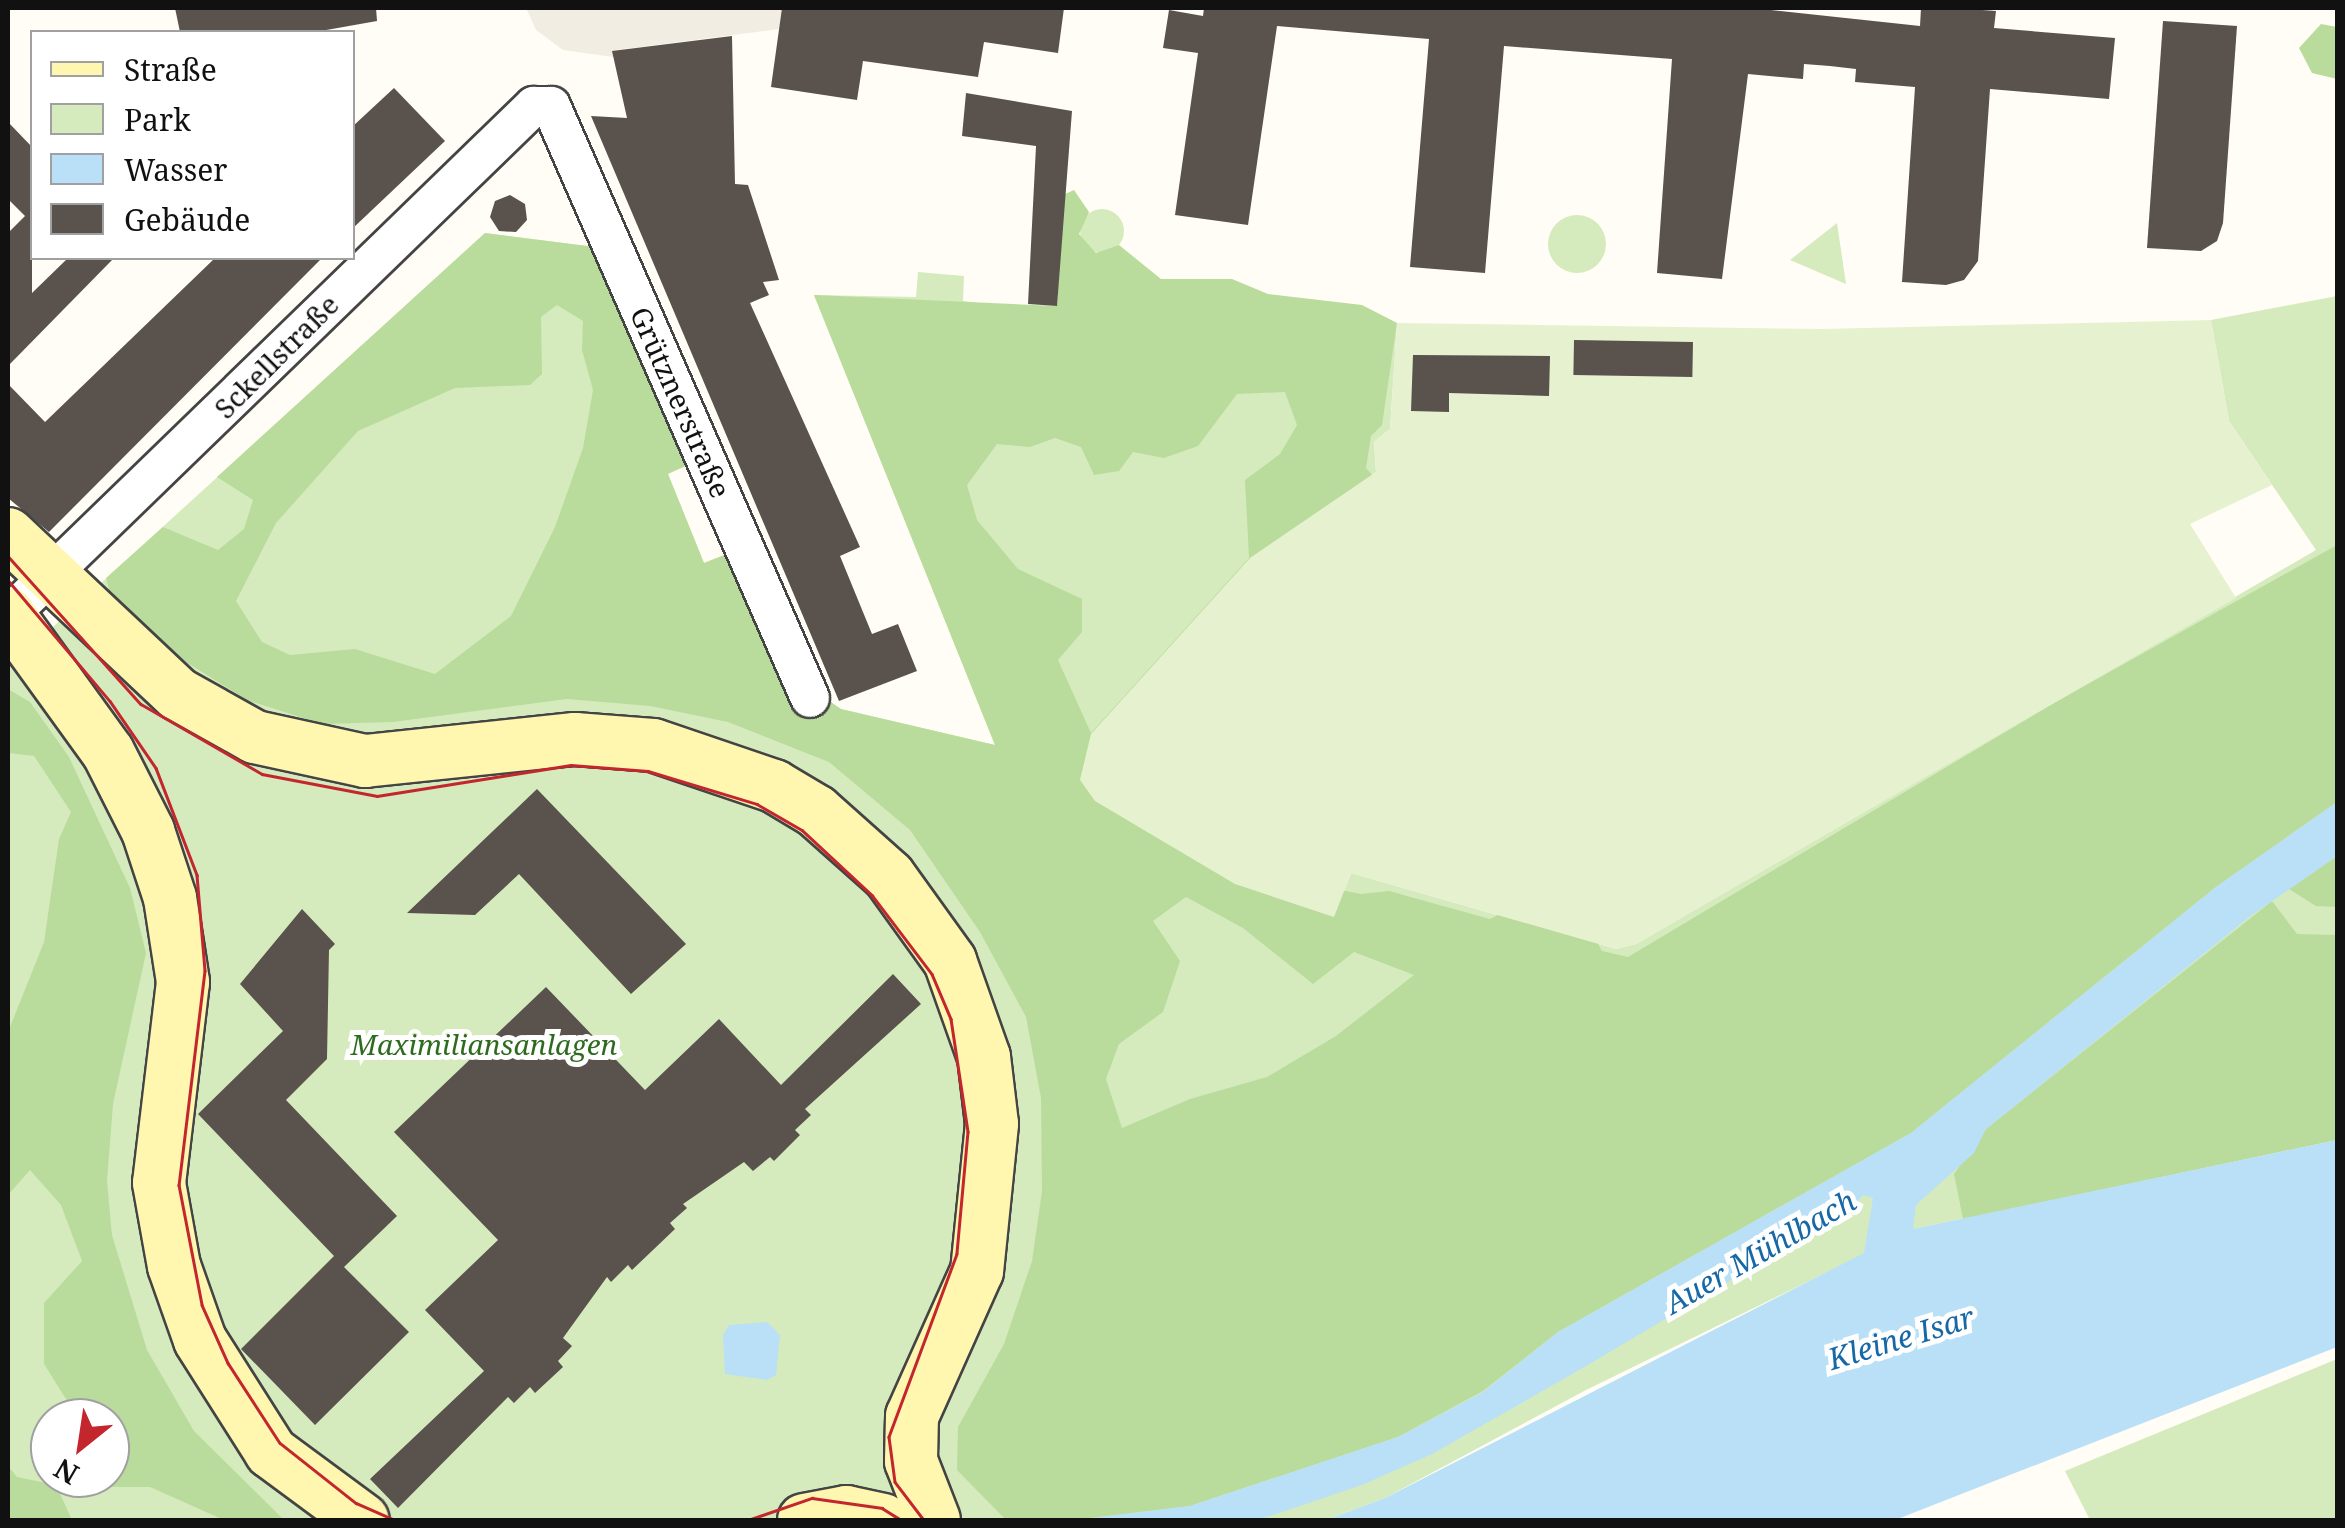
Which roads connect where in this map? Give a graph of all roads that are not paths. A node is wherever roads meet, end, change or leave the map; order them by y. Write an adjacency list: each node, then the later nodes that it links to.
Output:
1 (552, 106): 3 (street, Sckellstraße); 5 (street, Grütznerstraße)
2 (8, 534): 3 (main road)
3 (52, 578): 4 (street, Sckellstraße); 9 (main road)
4 (8, 615): 6 (main road)
5 (810, 698)
6 (363, 1520)
7 (804, 1520): 8 (main road)
8 (883, 1520)
9 (934, 1520)

